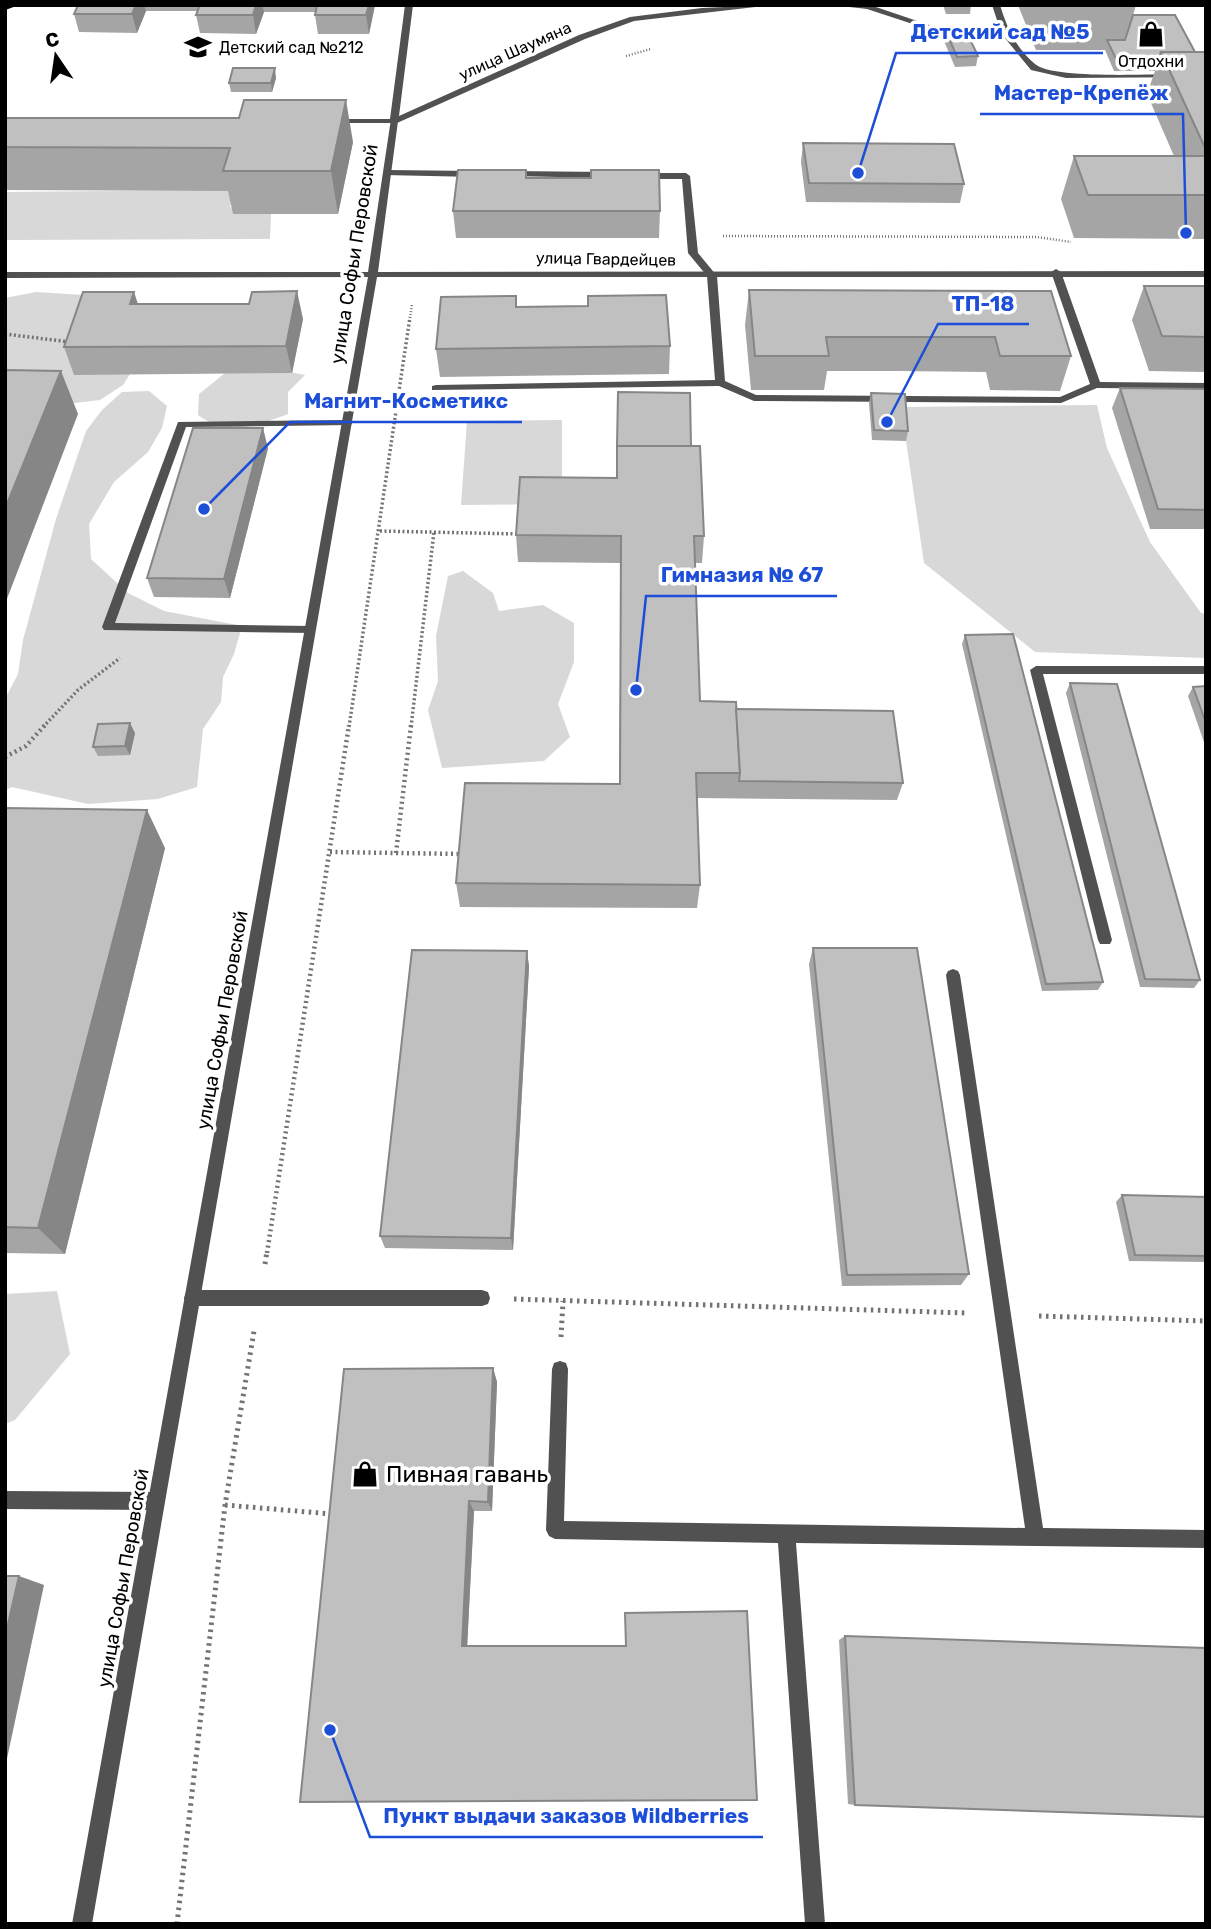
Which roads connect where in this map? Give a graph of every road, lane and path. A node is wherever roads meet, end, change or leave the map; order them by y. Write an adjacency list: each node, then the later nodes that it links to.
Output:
1 (409, 5): 10 (street)
2 (768, 5): 10 (street, улица Шаумяна)
3 (836, 5): 5 (street)
4 (996, 5): 5 (street)
5 (1006, 35): 8 (street)
6 (654, 48): 7 (path)
7 (615, 59)
8 (1206, 75)
9 (315, 121): 10 (street)
10 (394, 121): 11 (street, улица Софьи Перовской)
11 (387, 173): 12 (street); 17 (street, улица Софьи Перовской)
12 (482, 174)
13 (496, 174): 14 (street)
14 (618, 176)
15 (632, 176): 21 (street)
16 (1056, 272): 19 (street, улица Гвардейцев); 21 (street, улица Гвардейцев); 25 (street)
17 (373, 273): 18 (street, улица Гвардейцев); 20 (street, улица Гвардейцев); 28 (street, улица Софьи Перовской)
18 (416, 273): 21 (street, улица Гвардейцев); 29 (path)
19 (1206, 274)
20 (5, 275)
21 (712, 276): 24 (street)
22 (5, 334): 23 (path)
23 (71, 343)
24 (720, 383): 25 (street); 27 (street)
25 (1097, 385): 26 (street)
26 (1206, 386)
27 (436, 388)
28 (346, 422): 32 (street); 33 (street, улица Софьи Перовской)
29 (380, 531): 30 (path); 36 (path)
30 (434, 532): 31 (path); 37 (path)
31 (520, 534)
32 (151, 627): 33 (street); 35 (path)
33 (310, 630): 41 (street, улица Софьи Перовской)
34 (1206, 670): 39 (street)
35 (5, 757)
36 (330, 852): 37 (path); 42 (path)
37 (396, 853): 38 (path)
38 (465, 854)
39 (1105, 940)
40 (953, 975): 44 (street)
41 (192, 1298): 42 (street); 48 (street, улица Софьи Перовской)
42 (260, 1298): 43 (street); 49 (path)
43 (482, 1298): 44 (path)
44 (1002, 1315): 45 (path); 52 (street)
45 (1206, 1321)
46 (560, 1369): 51 (street)
47 (5, 1500): 48 (street)
48 (156, 1501): 54 (street, улица Софьи Перовской)
49 (225, 1505): 50 (path); 55 (path)
50 (340, 1515)
51 (786, 1534): 52 (street); 56 (street)
52 (1035, 1537): 53 (street)
53 (1206, 1539)
54 (82, 1924)
55 (177, 1924)
56 (815, 1924)

